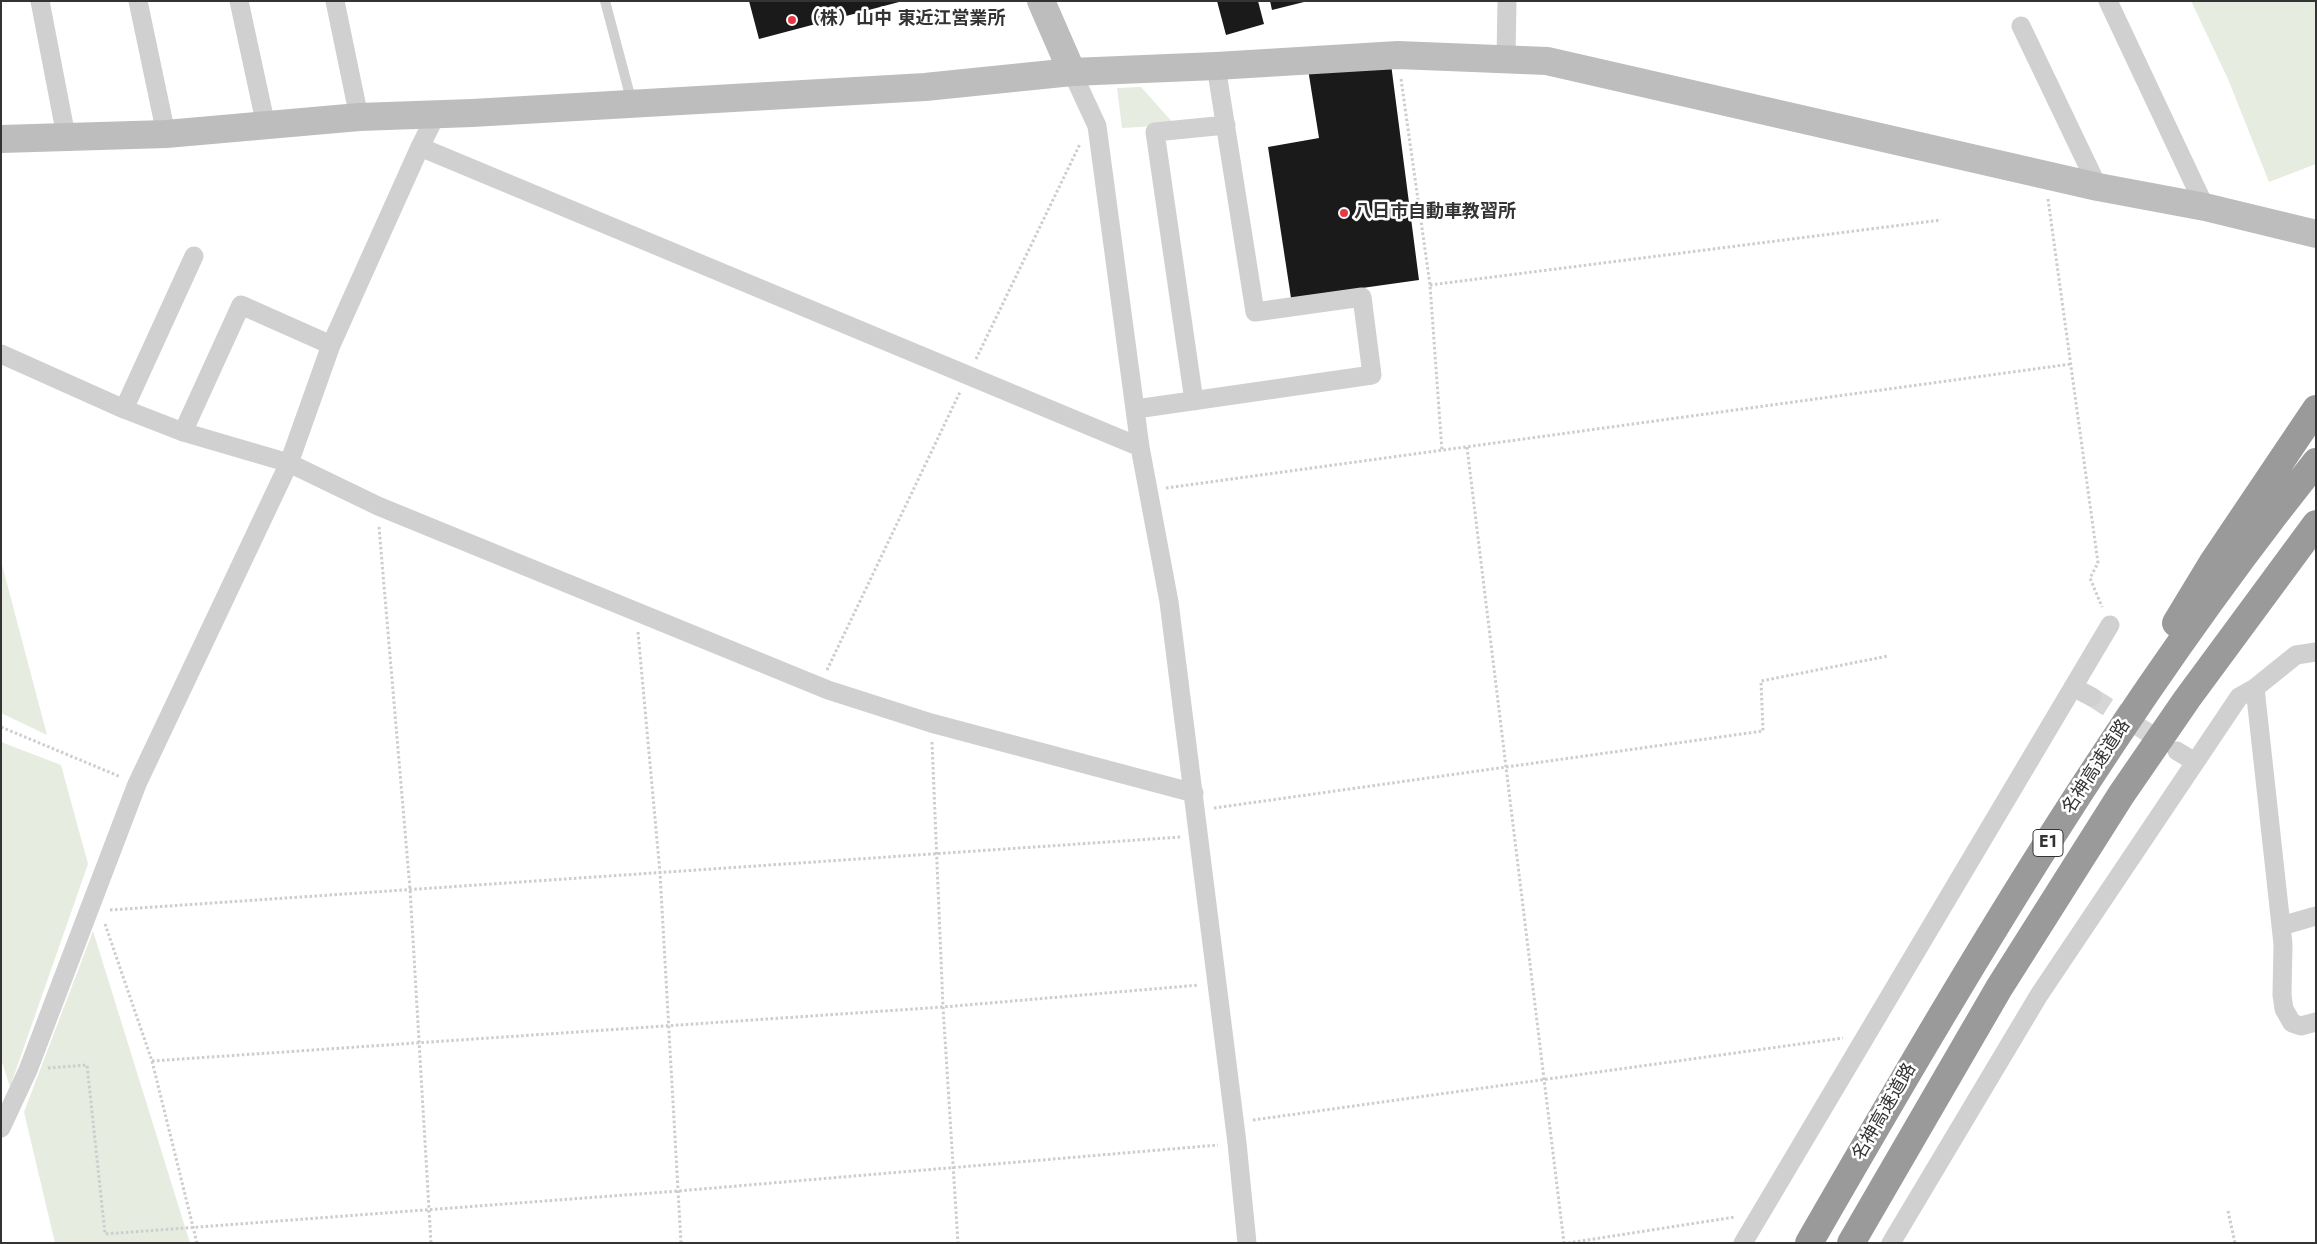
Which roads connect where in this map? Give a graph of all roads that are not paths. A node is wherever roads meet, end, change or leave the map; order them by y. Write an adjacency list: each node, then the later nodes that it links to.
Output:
1 (40, 1): 19 (street)
2 (138, 1): 18 (street)
3 (239, 1): 17 (street)
4 (335, 1): 15 (street)
5 (605, 1): 13 (lane)
6 (1041, 1): 12 (street)
7 (1507, 1): 10 (street)
8 (2108, 1): 23 (street)
9 (2021, 26): 22 (street)
10 (1506, 58): 11 (street); 22 (street)
11 (1216, 66): 12 (street); 16 (street)
12 (1072, 72): 13 (street); 30 (street)
13 (633, 104): 14 (street)
14 (437, 113): 15 (street); 21 (street)
15 (359, 117): 17 (street)
16 (1226, 125): 28 (street); 28 (street)
17 (266, 126): 18 (street)
18 (166, 134): 19 (street)
19 (66, 136): 20 (street)
20 (1, 139)
21 (420, 147): 26 (street); 33 (street)
22 (2098, 187): 23 (street)
23 (2205, 207): 24 (street)
24 (2316, 234)
25 (194, 256): 29 (street)
26 (331, 344): 32 (street); 35 (street)
27 (1, 354): 29 (street)
28 (1194, 401): 30 (street)
29 (124, 409): 32 (street)
30 (1136, 409): 33 (street)
31 (2316, 409): 47 (highway)
32 (183, 432): 35 (street)
33 (1140, 447): 44 (street)
34 (2316, 462): 47 (highway, 名神高速道路 / E1)
35 (289, 463): 44 (street); 49 (street)
36 (2316, 524): 53 (highway, 名神高速道路 / E1)
37 (2110, 625): 39 (street)
38 (2316, 652): 40 (street)
39 (2073, 687): 41 (street); 51 (street)
40 (2255, 688): 43 (street); 46 (street)
41 (2092, 697)
42 (2177, 751): 43 (street)
43 (2196, 762): 54 (street)
44 (1195, 802): 50 (street)
45 (2316, 916): 46 (street)
46 (2281, 926): 48 (street)
47 (1969, 968): 52 (highway, 名神高速道路 / E1)
48 (2316, 1022)
49 (1, 1128)
50 (1247, 1243)
51 (1743, 1243)
52 (1810, 1243)
53 (1850, 1243)
54 (1891, 1243)

